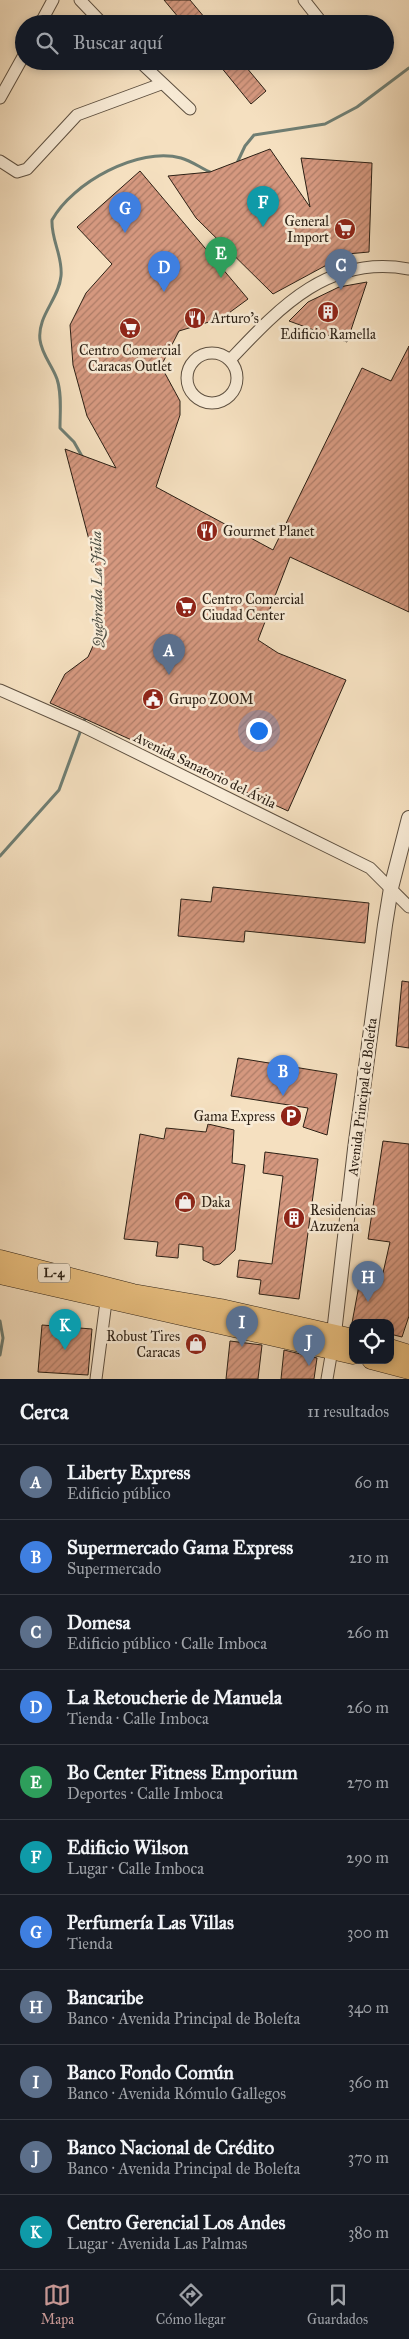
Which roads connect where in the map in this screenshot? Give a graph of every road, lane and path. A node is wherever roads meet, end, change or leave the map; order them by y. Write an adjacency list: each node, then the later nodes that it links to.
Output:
1 (53, 0): 4 (street)
2 (80, 0): 5 (street)
3 (304, 0): 6 (street)
4 (45, 15)
5 (94, 15)
6 (316, 15)
7 (16, 70): 10 (street)
8 (148, 70): 9 (street)
9 (161, 84): 11 (street); 12 (street)
10 (0, 98)
11 (190, 109)
12 (0, 161)
13 (409, 269): 14 (street)
14 (230, 360): 14 (street)
15 (0, 690): 17 (street, Avenida Sanatorio del Ávila)
16 (409, 818): 17 (street, Avenida Principal de Boleíta)
17 (391, 888): 18 (street, Avenida Sanatorio del Ávila); 23 (street, Avenida Principal de Boleíta)
18 (409, 907)
19 (0, 1259): 21 (main road, L-4)
20 (0, 1275): 21 (main road, L-4)
21 (107, 1294): 23 (main road, L-4); 29 (street)
22 (349, 1339): 23 (main road, L-4)
23 (333, 1341): 25 (main road, L-4); 30 (street, Avenida Principal de Boleíta)
24 (394, 1349): 26 (main road)
25 (349, 1352)
26 (409, 1354)
27 (386, 1364): 28 (main road)
28 (409, 1370)
29 (96, 1379)
30 (327, 1379)

